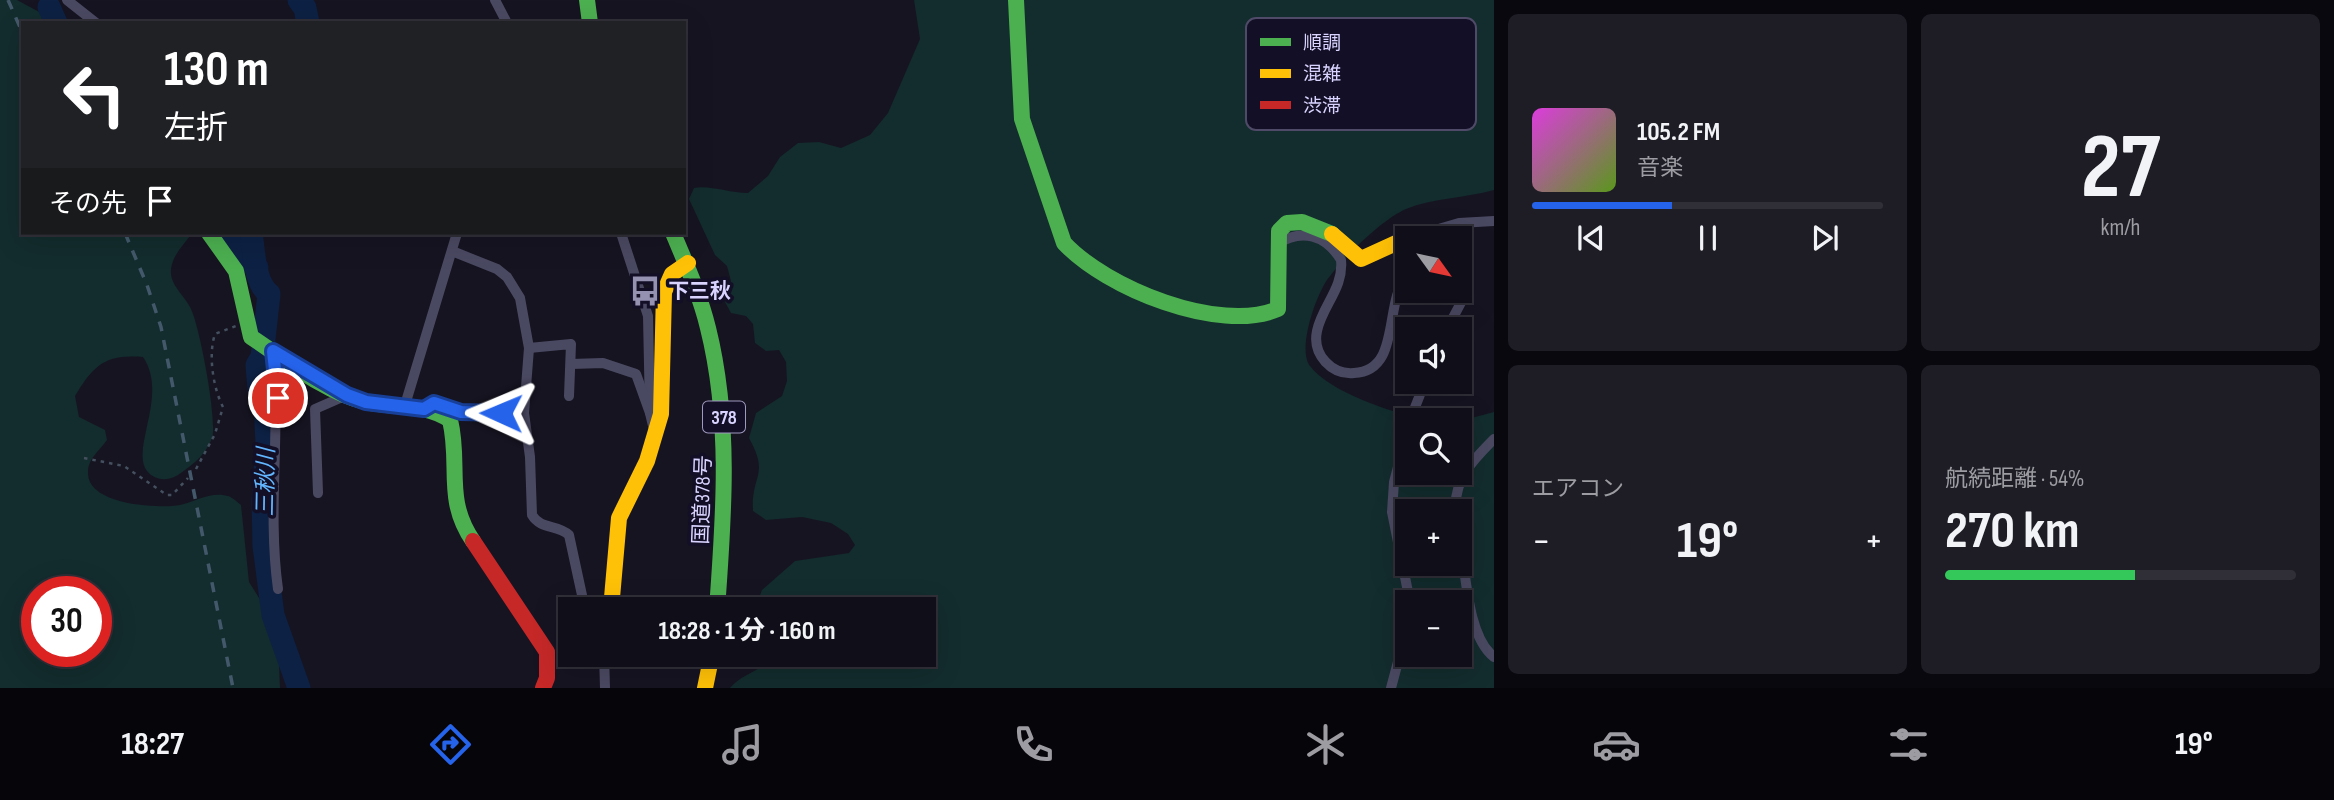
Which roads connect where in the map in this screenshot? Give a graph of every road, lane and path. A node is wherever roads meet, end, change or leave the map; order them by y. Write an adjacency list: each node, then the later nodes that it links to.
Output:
1 (67, 0): 5 (street)
2 (495, 0): 6 (street)
3 (587, 0): 7 (main road)
4 (1016, 0): 14 (main road)
5 (93, 21)
6 (506, 21)
7 (590, 21)
8 (1494, 221): 9 (street)
9 (1449, 226)
10 (210, 235): 19 (main road)
11 (456, 235): 16 (street)
12 (622, 235): 28 (street)
13 (674, 235): 17 (main road, 国道378号 / 378)
14 (1277, 244): 15 (main road); 18 (street)
15 (1395, 244)
16 (452, 251): 20 (street); 25 (street)
17 (688, 263): 29 (main road); 42 (main road, 国道378号 / 378)
18 (1395, 303)
19 (249, 331): 21 (main road); 32 (path)
20 (529, 348): 22 (street); 27 (street)
21 (270, 349): 23 (main road); 38 (street)
22 (571, 364): 24 (street); 28 (street)
23 (347, 395): 25 (main road); 35 (street)
24 (569, 396)
25 (405, 405): 26 (main road)
26 (424, 409): 27 (street); 47 (main road)
27 (524, 413): 40 (street)
28 (650, 413): 29 (street)
29 (655, 436): 41 (main road)
30 (1494, 439): 36 (street)
31 (84, 458): 33 (path)
32 (196, 469)
33 (188, 478)
34 (1395, 478): 39 (street)
35 (318, 493)
36 (1457, 499)
37 (1466, 576): 43 (street)
38 (278, 589)
39 (1408, 590)
40 (582, 597)
41 (612, 597)
42 (718, 597)
43 (1494, 657)
44 (604, 667): 48 (street)
45 (709, 667): 49 (main road)
46 (1397, 667): 50 (street)
47 (543, 688)
48 (605, 688)
49 (705, 688)
50 (1391, 688)

